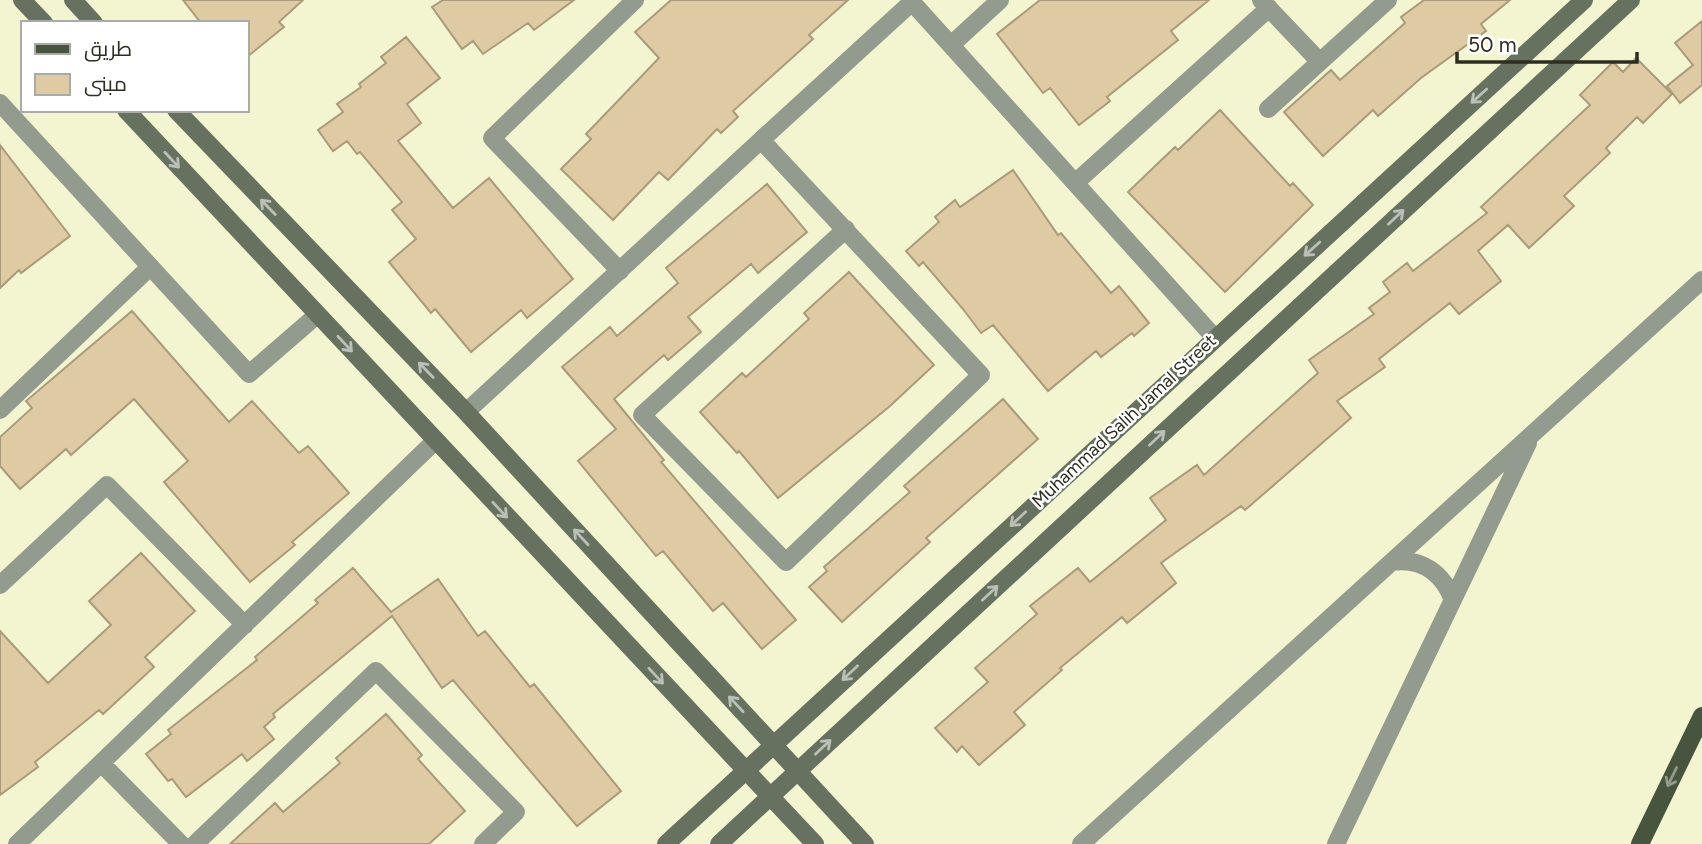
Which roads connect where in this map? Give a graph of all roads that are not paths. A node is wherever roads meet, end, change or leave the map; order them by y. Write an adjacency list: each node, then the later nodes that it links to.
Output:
1 (22, 0): 10 (street)
2 (73, 0): 11 (street)
3 (635, 0): 22 (street)
4 (1000, 0): 12 (street)
5 (1388, 0): 13 (street)
6 (1584, 0): 25 (street, Muhammad Salih Jamal Street, one-way to 25)
7 (1631, 0): 40 (street, Muhammad Salih Jamal Street, one-way to 7)
8 (911, 1): 12 (street); 18 (street)
9 (1265, 4): 13 (street); 19 (street)
10 (42, 21)
11 (92, 21)
12 (951, 45): 19 (street)
13 (1320, 62): 15 (street)
14 (0, 103): 21 (street)
15 (1268, 109)
16 (128, 112): 24 (street, one-way to 24)
17 (178, 112): 27 (street, one-way to 17)
18 (761, 140): 20 (street); 22 (street)
19 (1075, 183): 25 (street)
20 (846, 229): 20 (street)
21 (150, 267): 24 (street); 26 (street)
22 (620, 271): 27 (street)
23 (1702, 280): 28 (street)
24 (317, 315): 29 (street, one-way to 29)
25 (1215, 338): 35 (street, Muhammad Salih Jamal Street, one-way to 35)
26 (0, 410)
27 (466, 412): 35 (street, one-way to 27)
28 (1532, 434): 30 (street); 32 (street)
29 (435, 441): 33 (street); 39 (street, one-way to 39)
30 (1392, 562): 32 (street); 50 (street)
31 (0, 585): 33 (street)
32 (1453, 600): 51 (street)
33 (245, 625): 38 (street)
34 (1702, 716): 36 (main road)
35 (773, 744): 39 (street, Muhammad Salih Jamal Street); 40 (street)
36 (1685, 751): 37 (main road); 52 (main road, one-way to 52)
37 (1702, 760)
38 (101, 763): 42 (street); 43 (street)
39 (745, 770): 41 (street); 46 (street, Muhammad Salih Jamal Street)
40 (798, 771): 41 (street, Muhammad Salih Jamal Street); 49 (street)
41 (770, 796): 47 (street, Muhammad Salih Jamal Street); 48 (street)
42 (18, 844)
43 (181, 844)
44 (195, 844): 45 (street)
45 (483, 844)
46 (666, 844)
47 (719, 844)
48 (815, 844)
49 (865, 844)
50 (1081, 844)
51 (1336, 844)
52 (1640, 844)

